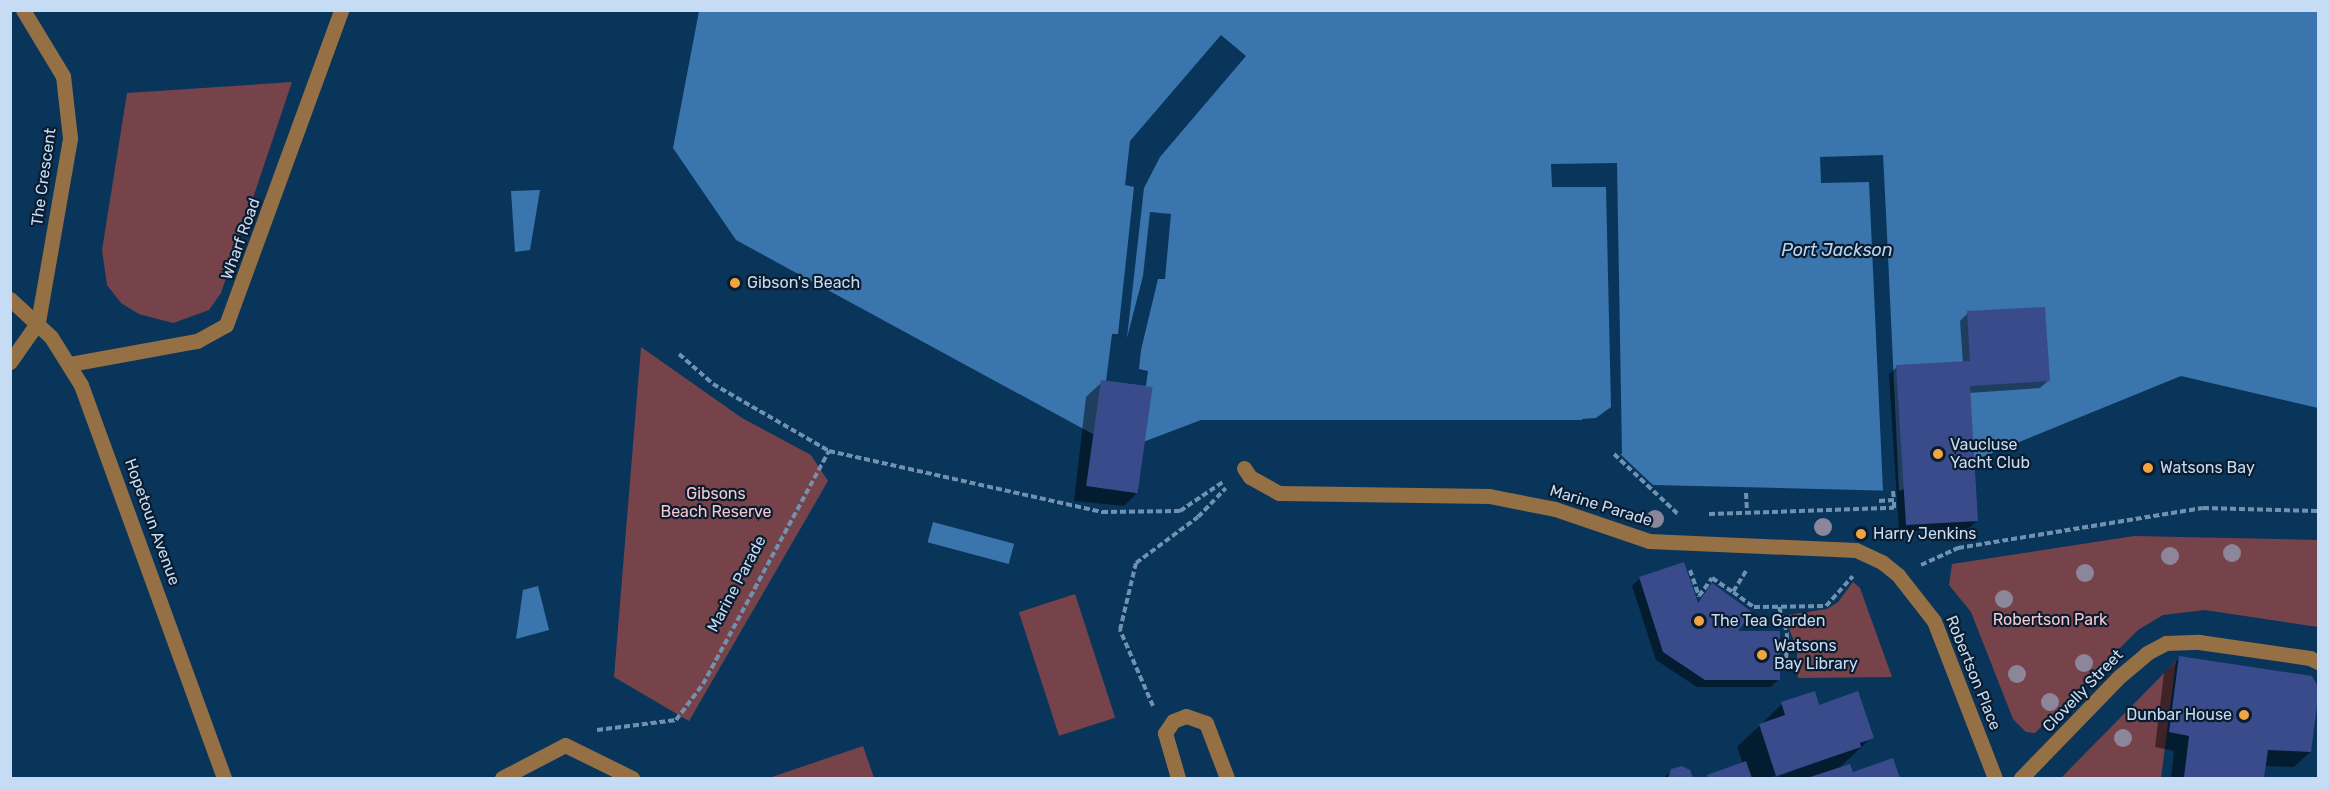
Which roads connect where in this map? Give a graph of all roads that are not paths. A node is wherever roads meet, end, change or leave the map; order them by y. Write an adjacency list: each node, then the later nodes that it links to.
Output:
1 (23, 10): 4 (street, The Crescent)
2 (341, 10): 6 (street, Wharf Road)
3 (10, 299): 4 (street, Hopetoun Avenue)
4 (38, 322): 5 (street); 6 (street, Hopetoun Avenue)
5 (10, 362)
6 (70, 364): 10 (street, Hopetoun Avenue)
7 (1244, 468): 8 (street, Marine Parade)
8 (1903, 581): 15 (street, Robertson Place)
9 (2319, 662): 16 (street, Clovelly Street)
10 (224, 778)
11 (502, 778): 12 (street)
12 (632, 778)
13 (1178, 778): 14 (street)
14 (1227, 778)
15 (1995, 778)
16 (2021, 778)

